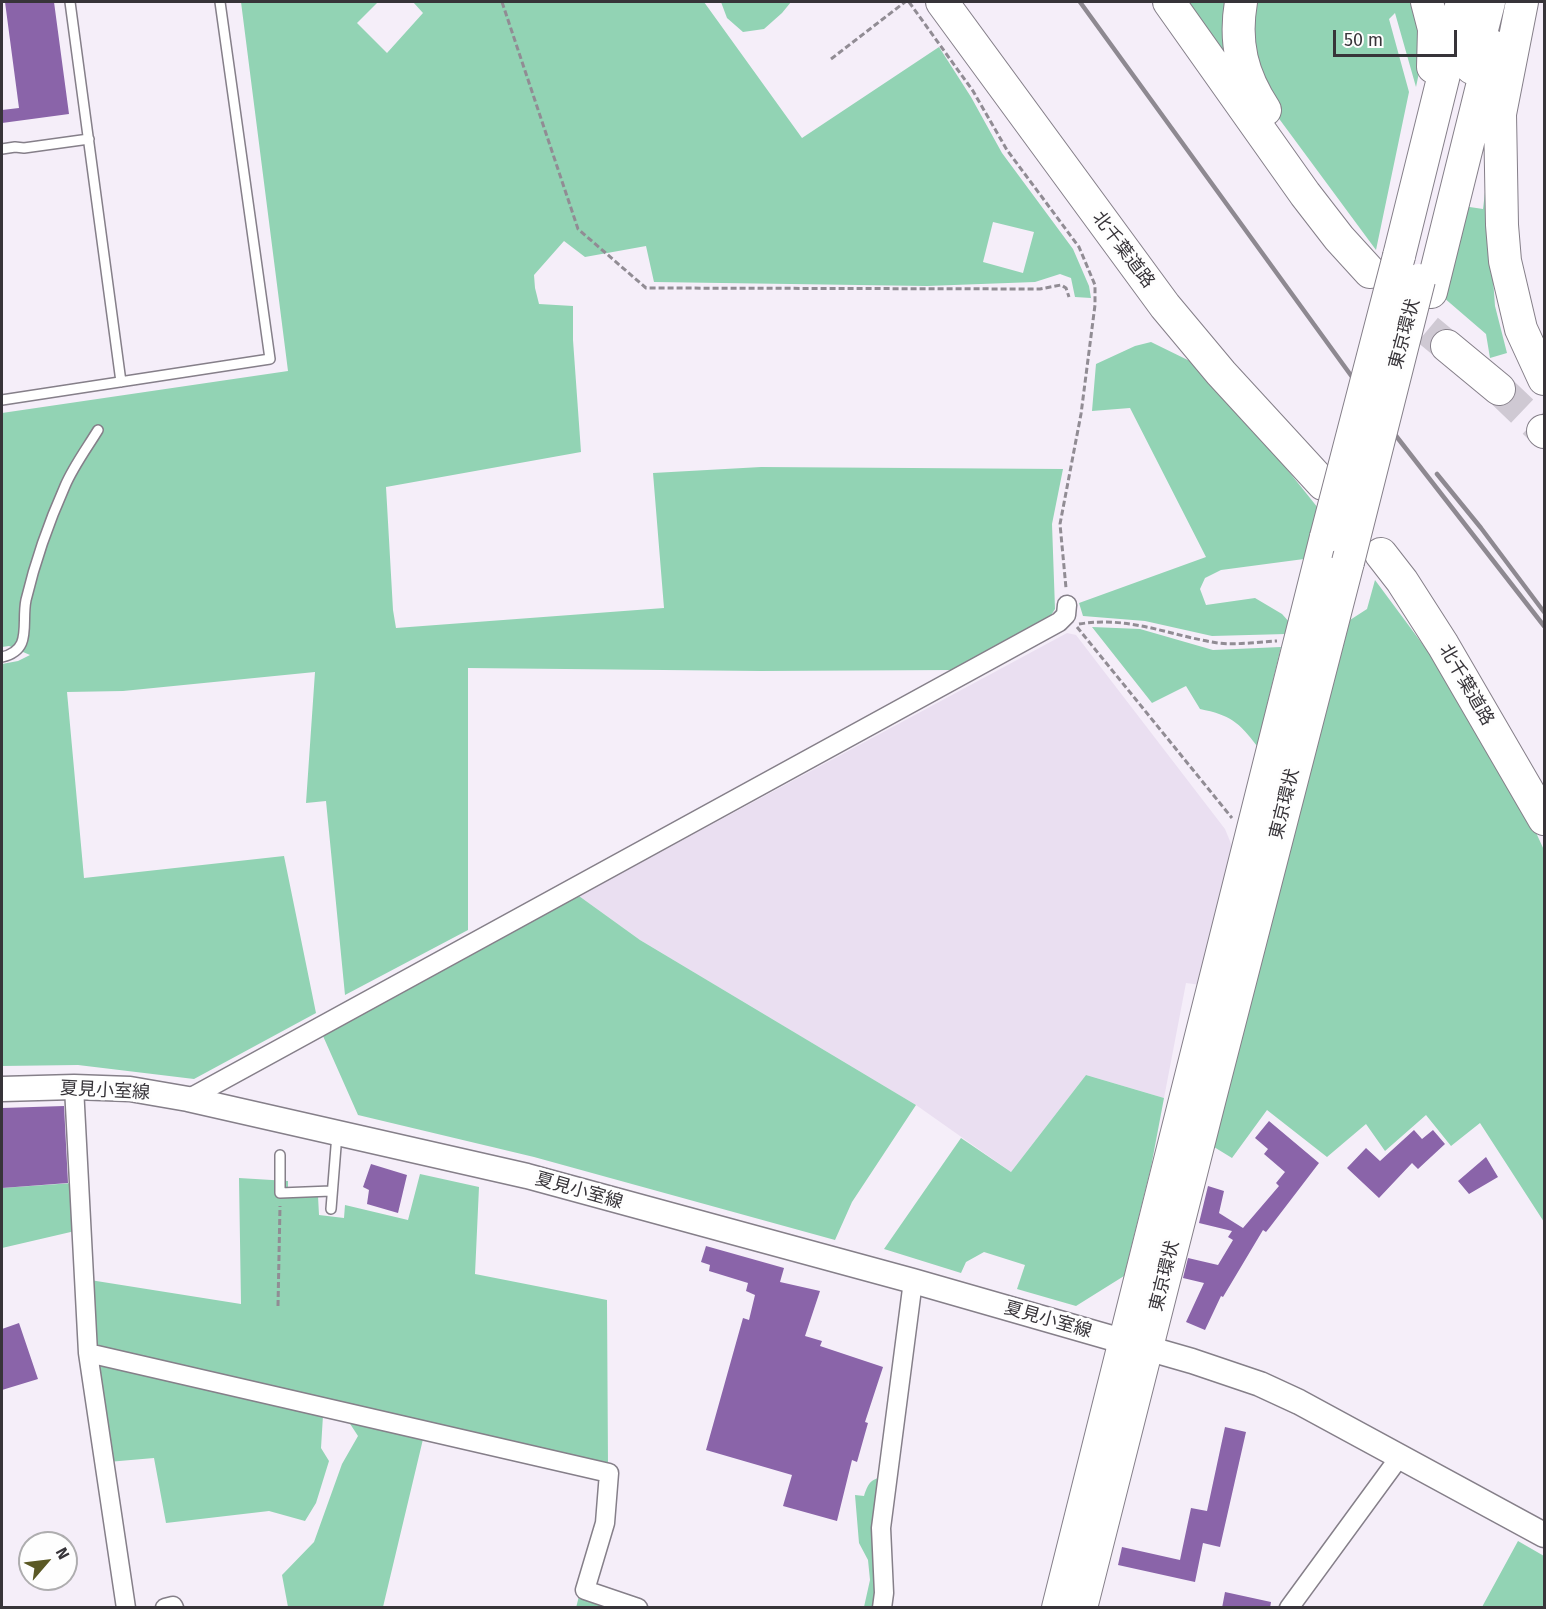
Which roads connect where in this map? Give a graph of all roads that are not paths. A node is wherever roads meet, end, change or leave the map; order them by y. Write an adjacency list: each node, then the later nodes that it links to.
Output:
1 (70, 2): 11 (lane)
2 (220, 2): 17 (lane)
3 (942, 2): 21 (highway, 北千葉道路)
4 (1169, 2): 5 (highway)
5 (1241, 2)
6 (1427, 2): 13 (highway)
7 (1461, 2): 13 (highway, 東京環状)
8 (1489, 2): 14 (highway, 東京環状)
9 (1503, 2): 14 (highway)
10 (1522, 2): 16 (highway)
11 (89, 139): 12 (lane); 17 (lane)
12 (2, 149)
13 (1407, 226): 34 (highway, 東京環状, bridge)
14 (1425, 286): 34 (highway, 東京環状, bridge)
15 (1447, 346): 18 (highway)
16 (1545, 379)
17 (121, 382): 19 (lane)
18 (1499, 389)
19 (2, 400)
20 (98, 430): 24 (lane)
21 (1323, 484)
22 (1381, 554): 25 (highway, 北千葉道路)
23 (1067, 605): 28 (street)
24 (2, 657)
25 (1545, 819)
26 (74, 1087): 27 (main road, 夏見小室線); 28 (main road, 夏見小室線); 35 (street)
27 (2, 1089)
28 (188, 1100): 29 (main road, 夏見小室線)
29 (337, 1133): 31 (lane); 33 (main road, 夏見小室線)
30 (280, 1155): 31 (lane)
31 (331, 1191): 32 (lane)
32 (331, 1209)
33 (913, 1281): 34 (main road, 夏見小室線); 42 (street)
34 (1136, 1346): 36 (main road, 夏見小室線); 43 (highway, 東京環状); 44 (highway, 東京環状)
35 (88, 1353): 38 (street); 41 (street)
36 (1401, 1455): 37 (main road, 夏見小室線); 45 (street)
37 (1545, 1534)
38 (126, 1608)
39 (165, 1608): 40 (street)
40 (174, 1608)
41 (638, 1608)
42 (882, 1608)
43 (1058, 1608)
44 (1081, 1608)
45 (1289, 1608)

